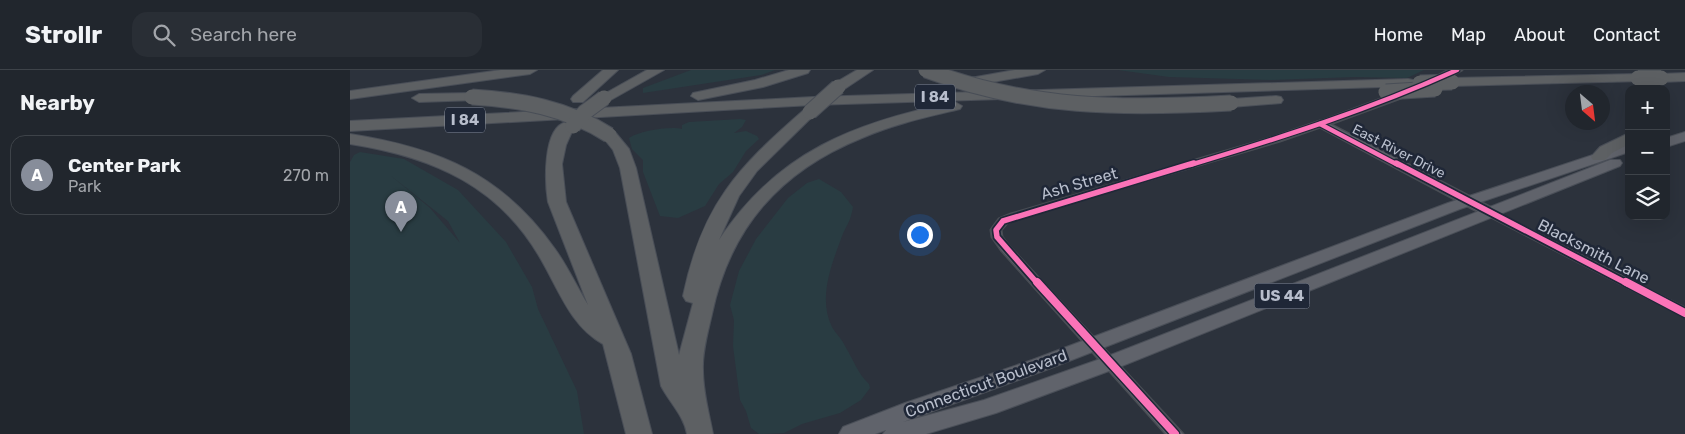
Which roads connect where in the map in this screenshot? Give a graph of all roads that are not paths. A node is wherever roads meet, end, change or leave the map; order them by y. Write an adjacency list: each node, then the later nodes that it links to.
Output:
1 (442, 70): 17 (highway)
2 (464, 70): 17 (highway)
3 (530, 70): 19 (highway)
4 (611, 70): 22 (highway)
5 (625, 70): 22 (highway)
6 (656, 70): 22 (highway, bridge)
7 (803, 70): 22 (highway)
8 (855, 70): 16 (highway)
9 (866, 70): 16 (highway)
10 (926, 70): 15 (highway, bridge)
11 (1038, 70): 20 (highway)
12 (1657, 74): 14 (highway, I 84); 15 (highway, I 84, bridge)
13 (1454, 76): 15 (highway, I 84); 18 (highway, I 84, bridge); 23 (street, East River Drive)
14 (1685, 77)
15 (1594, 79)
16 (838, 87): 40 (highway, bridge)
17 (350, 88)
18 (1079, 92): 20 (highway, I 84); 40 (highway)
19 (350, 95)
20 (790, 102): 22 (highway, I 84)
21 (350, 104): 41 (highway, bridge)
22 (572, 118): 24 (highway, I 84); 37 (highway)
23 (1320, 124): 34 (street, East River Drive); 38 (street, Ash Street)
24 (350, 126)
25 (1685, 128): 26 (main road)
26 (1670, 132)
27 (1685, 136): 30 (main road)
28 (350, 139): 37 (highway)
29 (1625, 140): 32 (highway, US 44)
30 (1670, 142)
31 (1625, 148): 32 (main road, Connecticut Boulevard)
32 (1599, 157): 34 (main road, Connecticut Boulevard / US 44)
33 (1625, 160): 35 (main road, Connecticut Boulevard / US 44)
34 (1468, 201): 35 (street, East River Drive); 38 (main road, Connecticut Boulevard / US 44)
35 (1491, 213): 36 (street, Blacksmith Lane); 39 (main road, Connecticut Boulevard / US 44)
36 (1685, 313)
37 (614, 340): 42 (highway)
38 (1093, 344): 39 (street); 43 (main road, Connecticut Boulevard / US 44)
39 (1110, 364): 44 (main road, Connecticut Boulevard / US 44); 45 (street)
40 (690, 370): 41 (highway)
41 (698, 424)
42 (639, 434)
43 (851, 434)
44 (895, 434)
45 (1175, 434)

